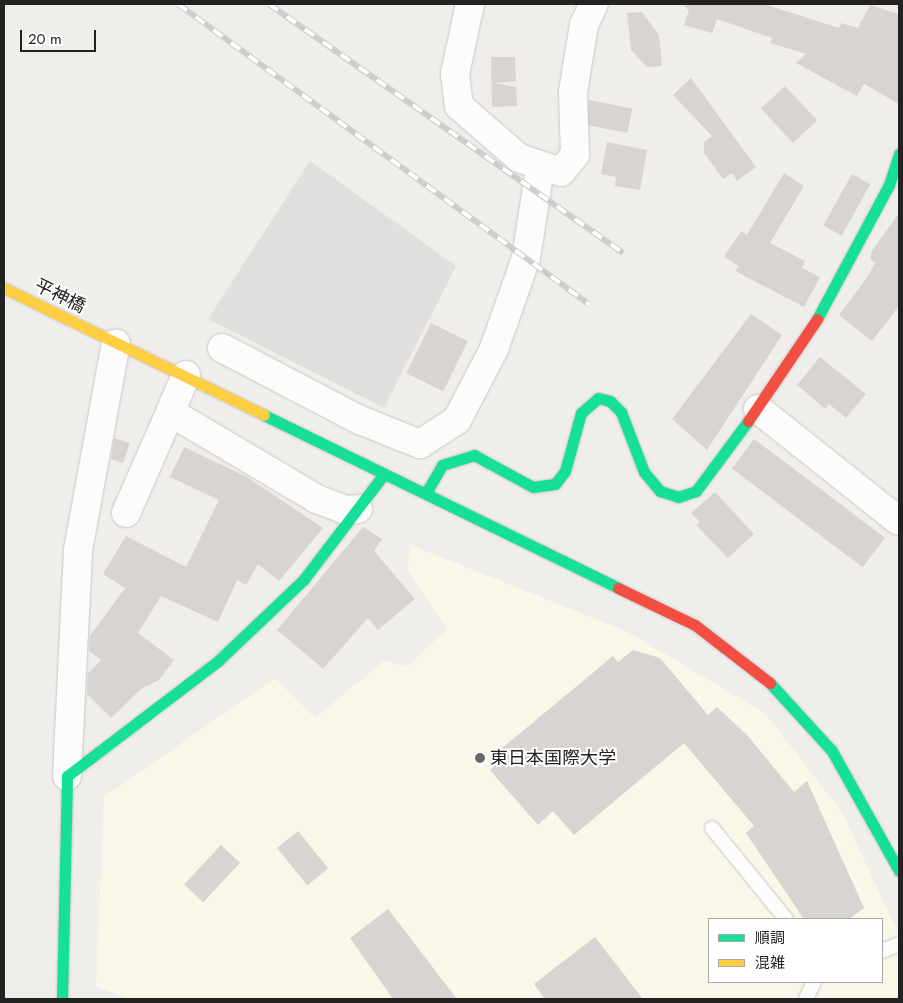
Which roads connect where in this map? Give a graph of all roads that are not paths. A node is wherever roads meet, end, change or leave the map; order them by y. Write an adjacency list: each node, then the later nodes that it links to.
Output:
1 (470, 4): 4 (street)
2 (594, 4): 4 (street)
3 (899, 154): 5 (street)
4 (540, 169): 12 (street)
5 (894, 189): 11 (street)
6 (4, 288): 7 (street, 平神橋)
7 (109, 339): 9 (street, 平神橋); 19 (street)
8 (222, 348): 12 (street)
9 (186, 375): 10 (street); 13 (street, 平神橋)
10 (173, 406): 16 (street); 17 (street)
11 (758, 410): 15 (street); 18 (street)
12 (360, 420): 13 (street)
13 (342, 453): 14 (street, 平神橋)
14 (384, 474): 15 (street, 平神橋); 16 (street)
15 (426, 493): 21 (street, 平神橋)
16 (358, 509): 19 (street)
17 (126, 513)
18 (899, 521)
19 (67, 776): 26 (street)
20 (712, 828): 22 (lane)
21 (899, 871)
22 (785, 918)
23 (899, 944): 24 (lane)
24 (883, 951)
25 (814, 983): 27 (lane)
26 (62, 999)
27 (806, 999)

